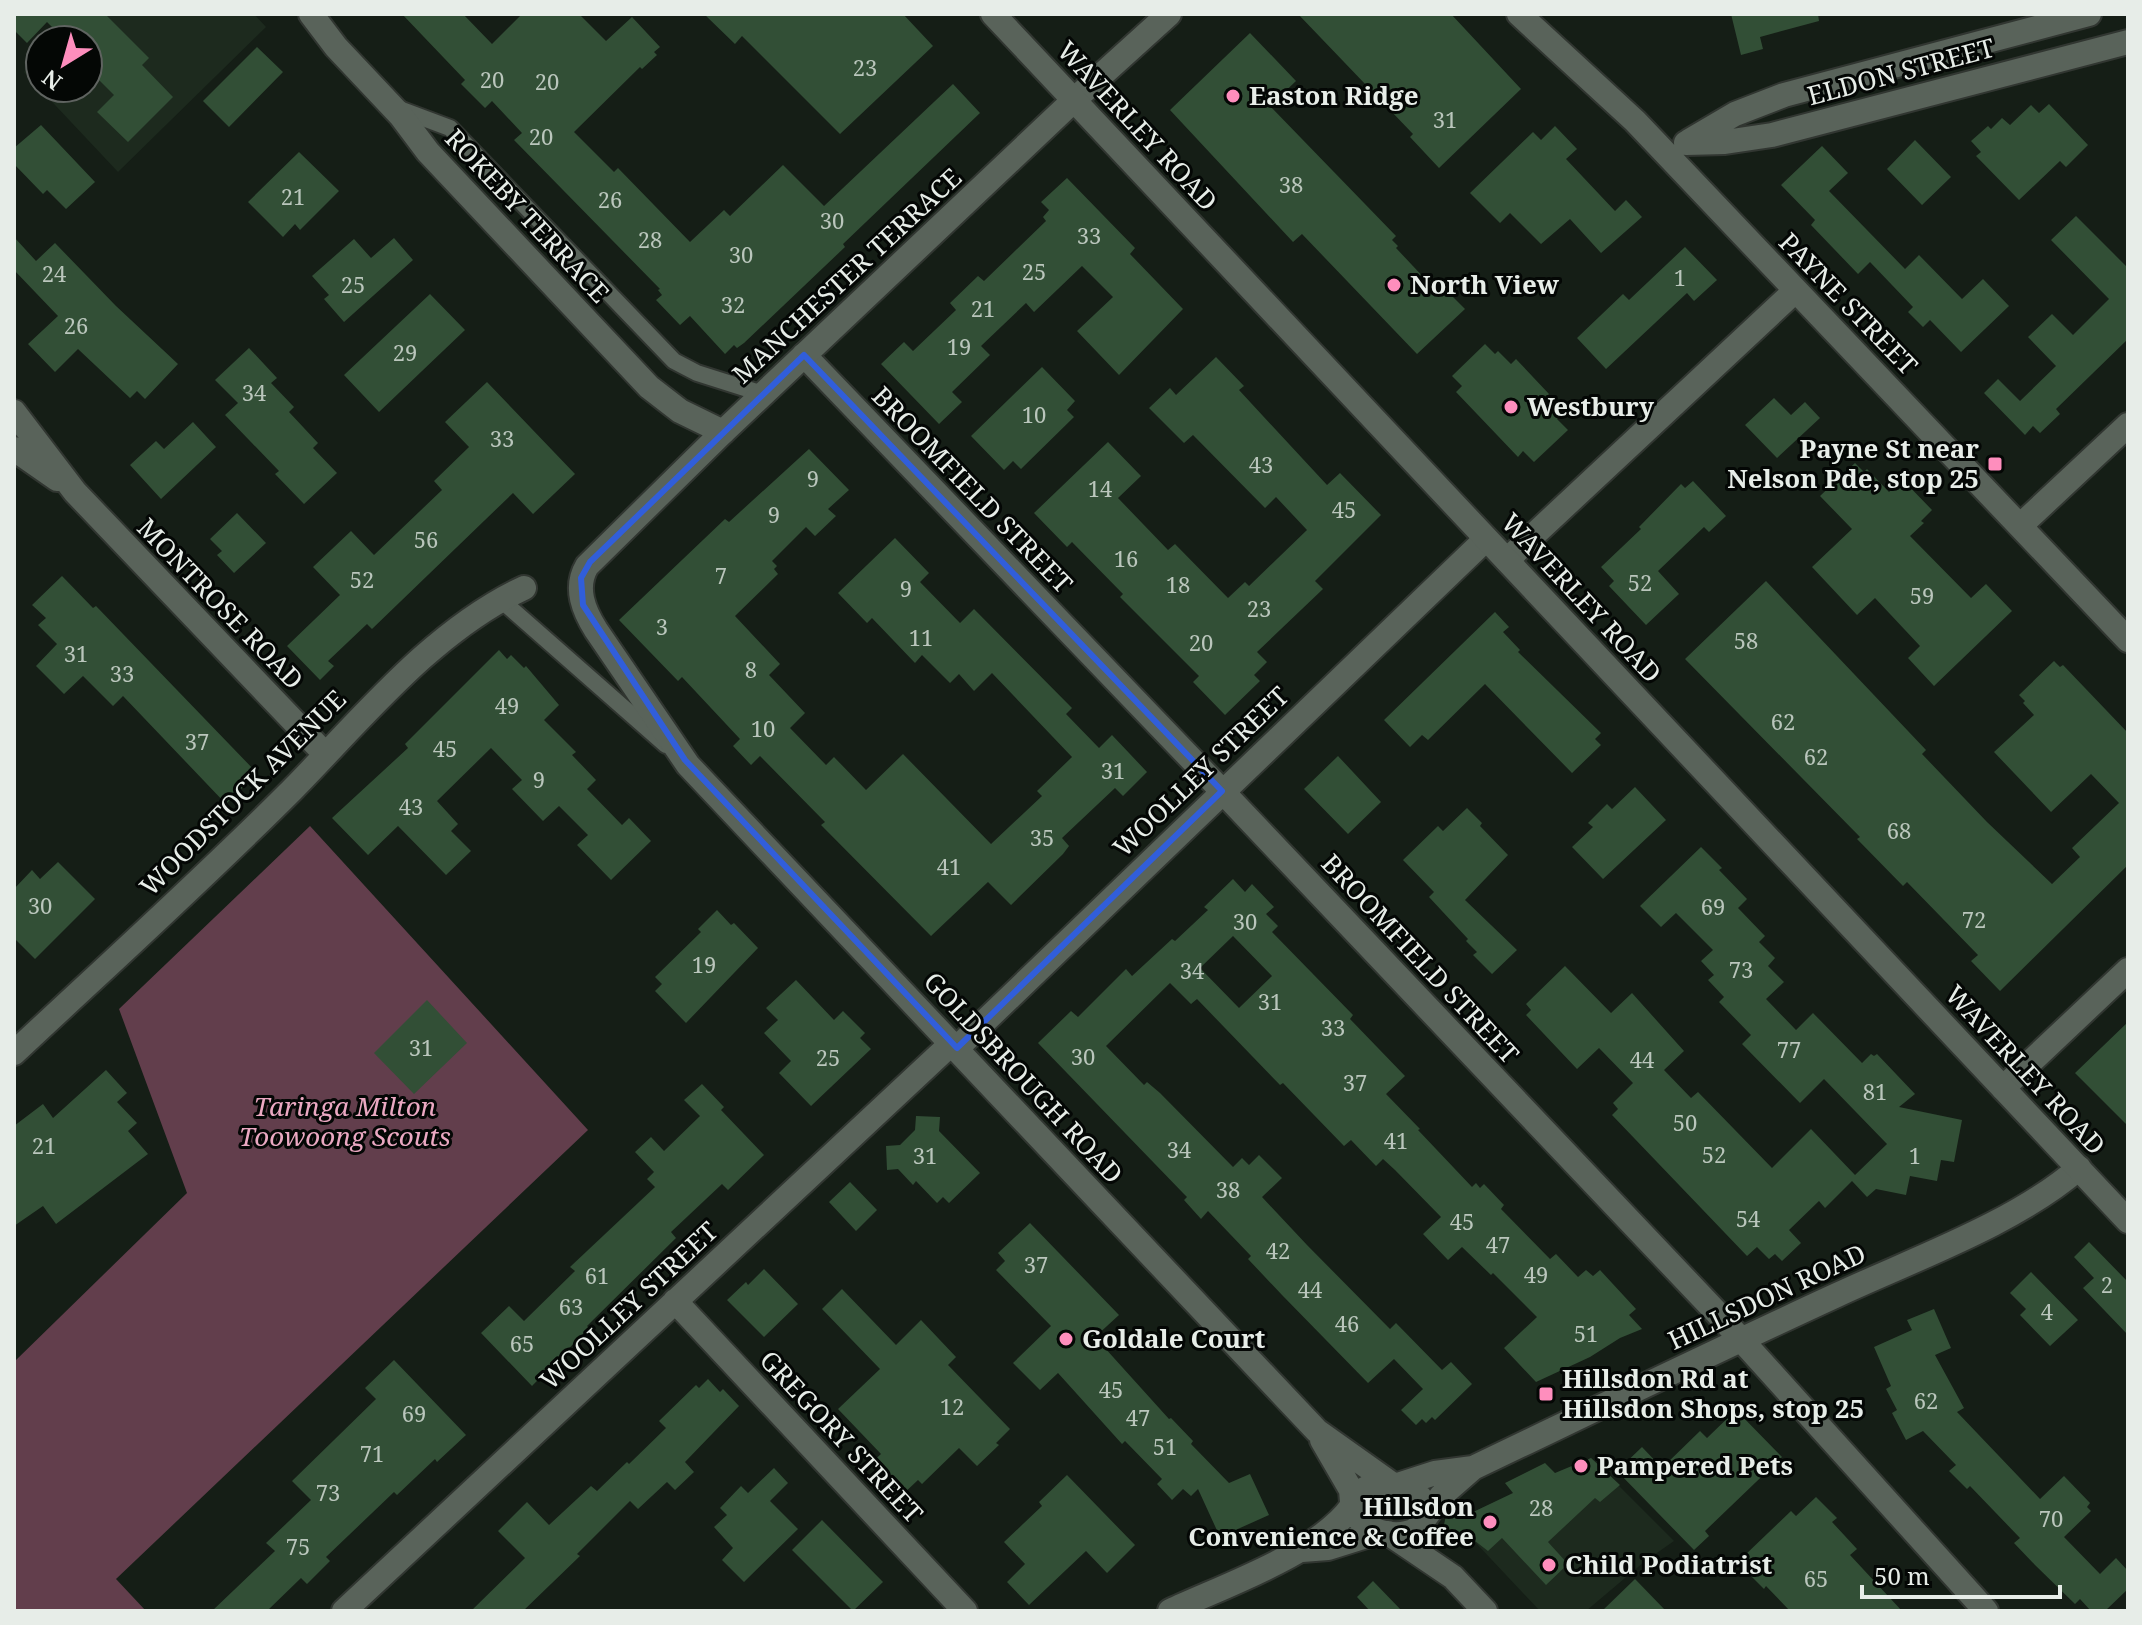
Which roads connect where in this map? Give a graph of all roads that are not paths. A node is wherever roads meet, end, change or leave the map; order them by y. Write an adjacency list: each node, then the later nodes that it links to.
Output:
1 (311, 14): 8 (street, ROKEBY TERRACE)
2 (993, 14): 7 (street, WAVERLEY ROAD)
3 (1169, 14): 7 (street, MANCHESTER TERRACE)
4 (1519, 14): 9 (street, PAYNE STREET)
5 (2089, 14): 9 (street, ELDON STREET)
6 (2128, 42): 9 (street, ELDON STREET)
7 (1074, 100): 11 (street, MANCHESTER TERRACE); 19 (street, WAVERLEY ROAD)
8 (392, 106): 12 (lane); 15 (street, ROKEBY TERRACE)
9 (1674, 147): 10 (street, PAYNE STREET)
10 (1795, 291): 18 (street, PAYNE STREET); 20 (street)
11 (804, 355): 12 (street, MANCHESTER TERRACE); 27 (street, BROOMFIELD STREET)
12 (763, 394): 15 (street, MANCHESTER TERRACE)
13 (14, 412): 17 (street, MONTROSE ROAD)
14 (2128, 425): 18 (street)
15 (723, 432): 22 (street, MANCHESTER TERRACE)
16 (14, 449): 17 (street, MONTROSE ROAD)
17 (75, 492): 25 (street, MONTROSE ROAD)
18 (2020, 526): 24 (street, PAYNE STREET)
19 (1486, 539): 20 (street, WAVERLEY ROAD); 27 (street, WOOLLEY STREET)
20 (1507, 560): 31 (street, WAVERLEY ROAD)
21 (524, 588): 23 (street, WOODSTOCK AVENUE)
22 (581, 590): 26 (street, GOLDSBROUGH ROAD)
23 (500, 599): 25 (street, WOODSTOCK AVENUE); 26 (lane, GOLDSBROUGH ROAD)
24 (2128, 640)
25 (325, 754): 30 (street, WOODSTOCK AVENUE)
26 (688, 765): 29 (street, GOLDSBROUGH ROAD)
27 (1222, 791): 29 (street, WOOLLEY STREET); 35 (street, BROOMFIELD STREET)
28 (2128, 970): 31 (street)
29 (954, 1045): 34 (street, WOOLLEY STREET); 36 (street, GOLDSBROUGH ROAD)
30 (14, 1053)
31 (2003, 1088): 32 (street, WAVERLEY ROAD)
32 (2079, 1168): 33 (street, WAVERLEY ROAD); 35 (street, HILLSDON ROAD)
33 (2128, 1221)
34 (675, 1301): 44 (street, WOOLLEY STREET); 45 (street, GREGORY STREET)
35 (1741, 1339): 37 (street, HILLSDON ROAD); 48 (street, BROOMFIELD STREET)
36 (1317, 1431): 38 (street, GOLDSBROUGH ROAD); 39 (street, GOLDSBROUGH ROAD)
37 (1473, 1468): 38 (street, HILLSDON ROAD); 40 (street, HILLSDON ROAD)
38 (1396, 1485): 39 (street); 40 (street)
39 (1352, 1504): 41 (street); 42 (street)
40 (1424, 1519): 41 (street); 43 (street)
41 (1384, 1532): 42 (street); 43 (street)
42 (1299, 1550): 46 (street)
43 (1453, 1577): 47 (street)
44 (344, 1611)
45 (965, 1611)
46 (1170, 1611)
47 (1485, 1611)
48 (1986, 1611)

